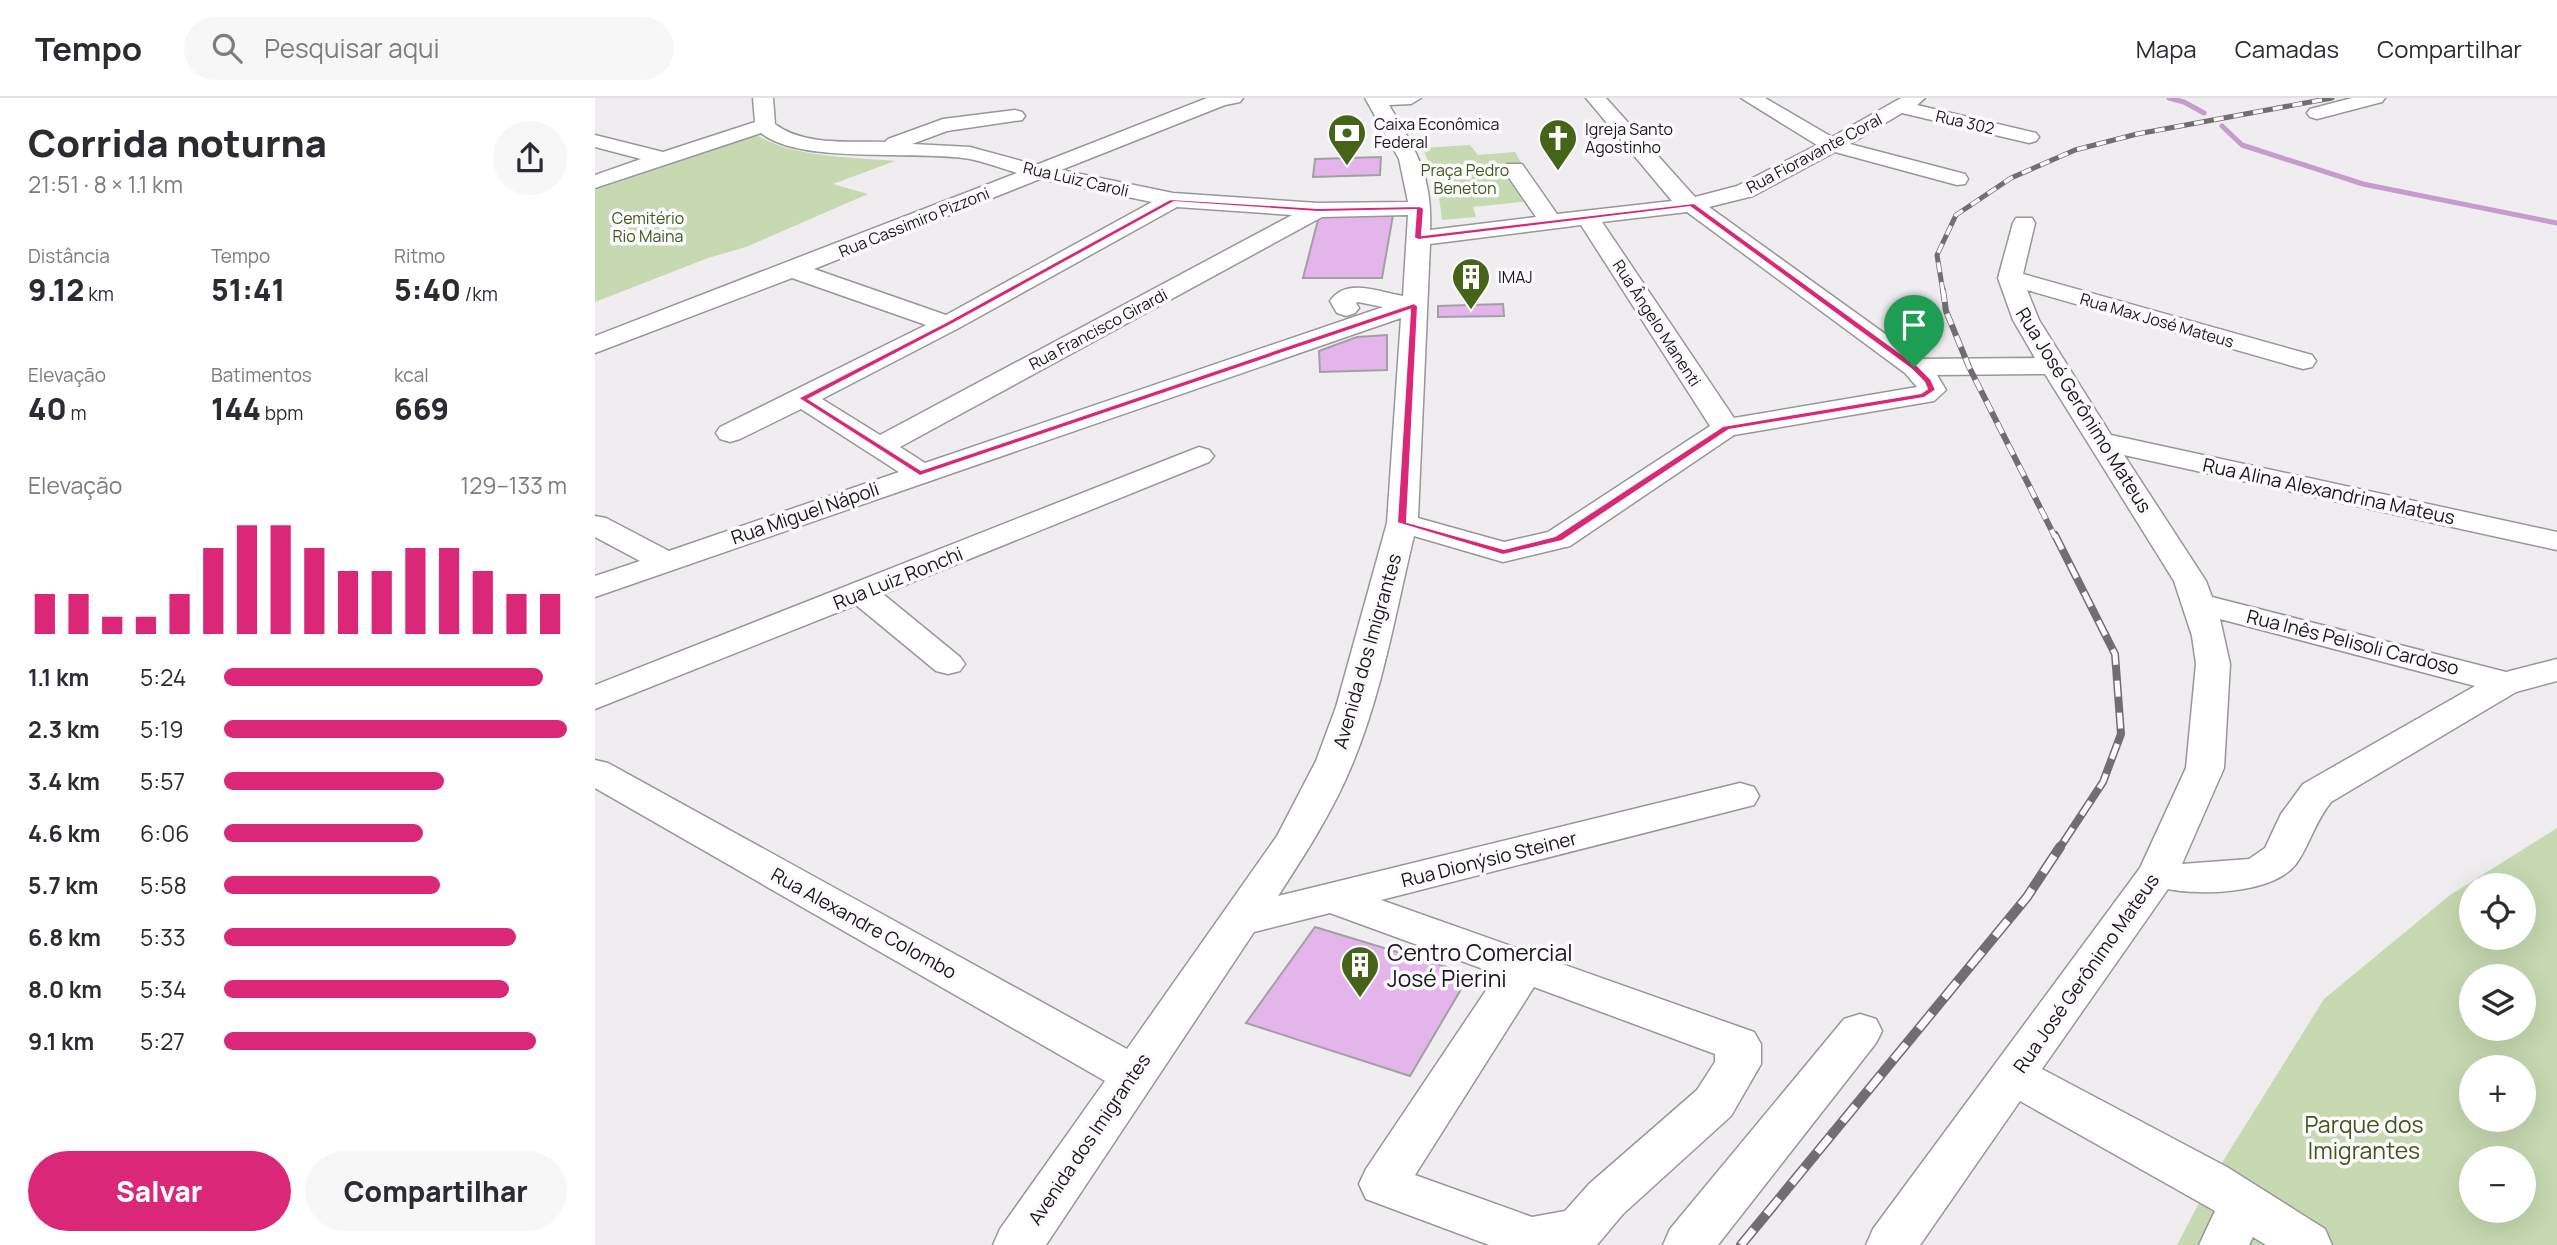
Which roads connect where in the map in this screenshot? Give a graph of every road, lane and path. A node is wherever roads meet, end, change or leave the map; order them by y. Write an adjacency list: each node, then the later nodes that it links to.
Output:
1 (763, 98): 11 (street)
2 (1233, 98): 18 (street, Rua Cassimiro Pizzoni)
3 (1411, 98): 7 (street)
4 (1596, 98): 22 (street)
5 (1751, 98): 14 (street)
6 (2375, 98): 9 (street)
7 (1376, 99): 26 (street, Avenida dos Imigrantes)
8 (1907, 102): 12 (street, Rua 302); 14 (street, Rua Fioravante Coral)
9 (2317, 113)
10 (1015, 116): 15 (street)
11 (765, 125): 15 (street, Rua Luiz Caroli); 16 (street)
12 (2029, 137)
13 (595, 141): 16 (street)
14 (1831, 145): 19 (street); 22 (street, Rua Fioravante Coral)
15 (882, 149): 18 (street, Rua Luiz Caroli)
16 (664, 159): 20 (street)
17 (1514, 169): 25 (street)
18 (1037, 172): 21 (street, Rua Luiz Caroli); 28 (street, Rua Cassimiro Pizzoni)
19 (1957, 179)
20 (595, 182)
21 (1173, 200): 23 (street, Rua Luiz Caroli); 32 (street)
22 (1691, 205): 24 (street, Rua Fioravante Coral); 36 (street)
23 (1318, 210): 26 (street, Rua Luiz Caroli); 41 (street, Rua Francisco Girardi)
24 (1588, 218): 25 (street, Rua Fioravante Coral); 38 (street, Rua Ângelo Manenti)
25 (1551, 222): 26 (street, Rua Fioravante Coral)
26 (1419, 223): 30 (street, Avenida dos Imigrantes)
27 (2024, 223): 29 (street)
28 (795, 271): 32 (street); 33 (street, Rua Cassimiro Pizzoni)
29 (2010, 278): 34 (street, Rua Max José Mateus); 35 (street, Rua José Gerônimo Mateus)
30 (1414, 306): 31 (street); 43 (street, Rua Miguel Nápoli); 44 (street, Avenida dos Imigrantes)
31 (1346, 308)
32 (949, 324): 37 (street)
33 (595, 345)
34 (2303, 361)
35 (2053, 366): 36 (street); 40 (street, Rua José Gerônimo Mateus)
36 (1914, 367): 38 (street)
37 (802, 398): 39 (street); 41 (street)
38 (1726, 428): 44 (street)
39 (730, 433)
40 (2101, 440): 46 (street, Rua Alina Alexandrina Mateus); 50 (street, Rua José Gerônimo Mateus)
41 (879, 447): 43 (street)
42 (1199, 456): 49 (street, Rua Luiz Ronchi)
43 (920, 473): 47 (street, Rua Miguel Nápoli)
44 (1402, 523): 59 (street, Avenida dos Imigrantes)
45 (595, 525): 47 (street)
46 (2557, 541)
47 (666, 562): 48 (street, Rua Miguel Nápoli)
48 (595, 587)
49 (862, 593): 51 (street); 54 (street, Rua Luiz Ronchi)
50 (2200, 604): 53 (street, Rua Inês Pelisoli Cardoso); 57 (street, Rua José Gerônimo Mateus)
51 (948, 664)
52 (2557, 669): 53 (street)
53 (2506, 683): 57 (street)
54 (595, 698)
55 (595, 772): 62 (street, Rua Alexandre Colombo)
56 (1740, 796): 58 (street, Rua Dionýsio Steiner)
57 (2158, 873): 63 (street, Rua José Gerônimo Mateus)
58 (1332, 898): 59 (street, Rua Dionýsio Steiner); 60 (street)
59 (1238, 921): 62 (street, Avenida dos Imigrantes)
60 (1525, 966): 60 (street)
61 (1860, 1031): 66 (street)
62 (1132, 1074): 65 (street, Avenida dos Imigrantes)
63 (2014, 1076): 64 (street); 67 (street, Rua José Gerônimo Mateus)
64 (2234, 1224): 68 (street)
65 (1018, 1245)
66 (1688, 1245)
67 (1891, 1245)
68 (2307, 1245)

